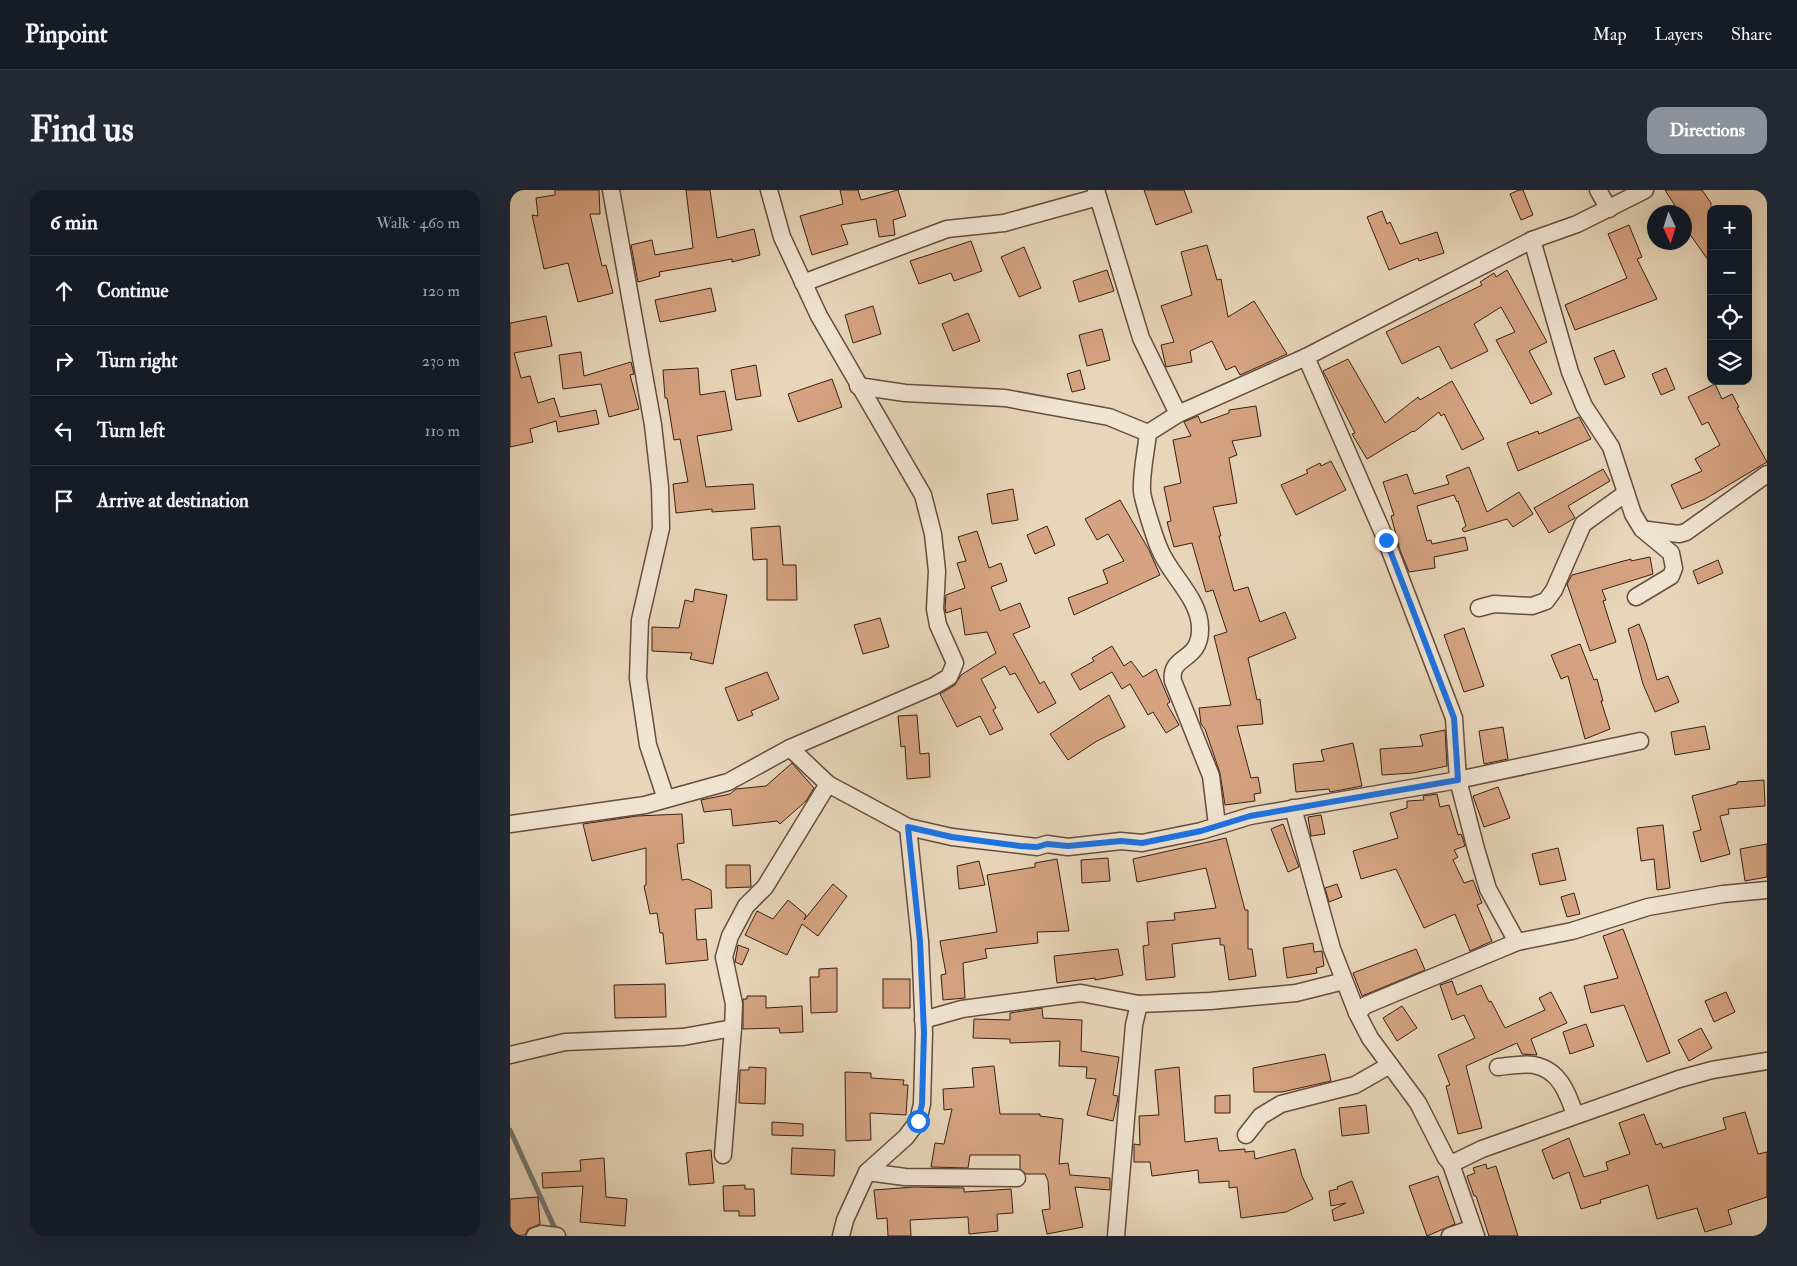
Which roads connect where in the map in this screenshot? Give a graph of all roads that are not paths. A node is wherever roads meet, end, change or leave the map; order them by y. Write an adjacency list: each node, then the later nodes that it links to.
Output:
1 (611, 190): 22 (street)
2 (769, 190): 8 (street)
3 (1598, 190): 6 (street)
4 (1645, 190): 6 (street)
5 (1097, 194): 8 (street); 11 (street)
6 (1609, 209): 7 (street)
7 (1532, 240): 9 (street); 14 (street)
8 (803, 283): 10 (street)
9 (1306, 357): 11 (street); 20 (street)
10 (858, 386): 12 (street); 19 (street)
11 (1178, 414): 12 (street)
12 (1148, 433): 25 (street)
13 (1767, 474): 15 (street)
14 (1626, 493): 15 (street); 17 (street)
15 (1642, 529): 16 (street)
16 (1636, 596)
17 (1479, 608)
18 (1640, 741): 20 (street)
19 (790, 748): 21 (street); 22 (street)
20 (1458, 780): 23 (street); 28 (street)
21 (828, 784): 26 (street); 33 (street)
22 (666, 799): 24 (street)
23 (1293, 808): 25 (street); 29 (street)
24 (510, 824)
25 (1217, 825): 26 (street)
26 (908, 827): 32 (street)
27 (1767, 890): 28 (street)
28 (1517, 942): 31 (street)
29 (1344, 981): 30 (street); 31 (street)
30 (1139, 1004): 32 (street); 48 (street)
31 (1357, 1013): 36 (street)
32 (923, 1020): 42 (street)
33 (732, 1028): 34 (street); 40 (street)
34 (510, 1055)
35 (1767, 1061): 38 (street)
36 (1390, 1066): 39 (street); 41 (street)
37 (1498, 1067): 38 (street)
38 (1575, 1115): 41 (street)
39 (1246, 1135)
40 (723, 1155)
41 (1451, 1164): 44 (street)
42 (867, 1172): 43 (street); 45 (street)
43 (1017, 1178)
44 (1475, 1232): 49 (street)
45 (838, 1235)
46 (535, 1236): 47 (street)
47 (557, 1236)
48 (1116, 1236)
49 (1450, 1236)

